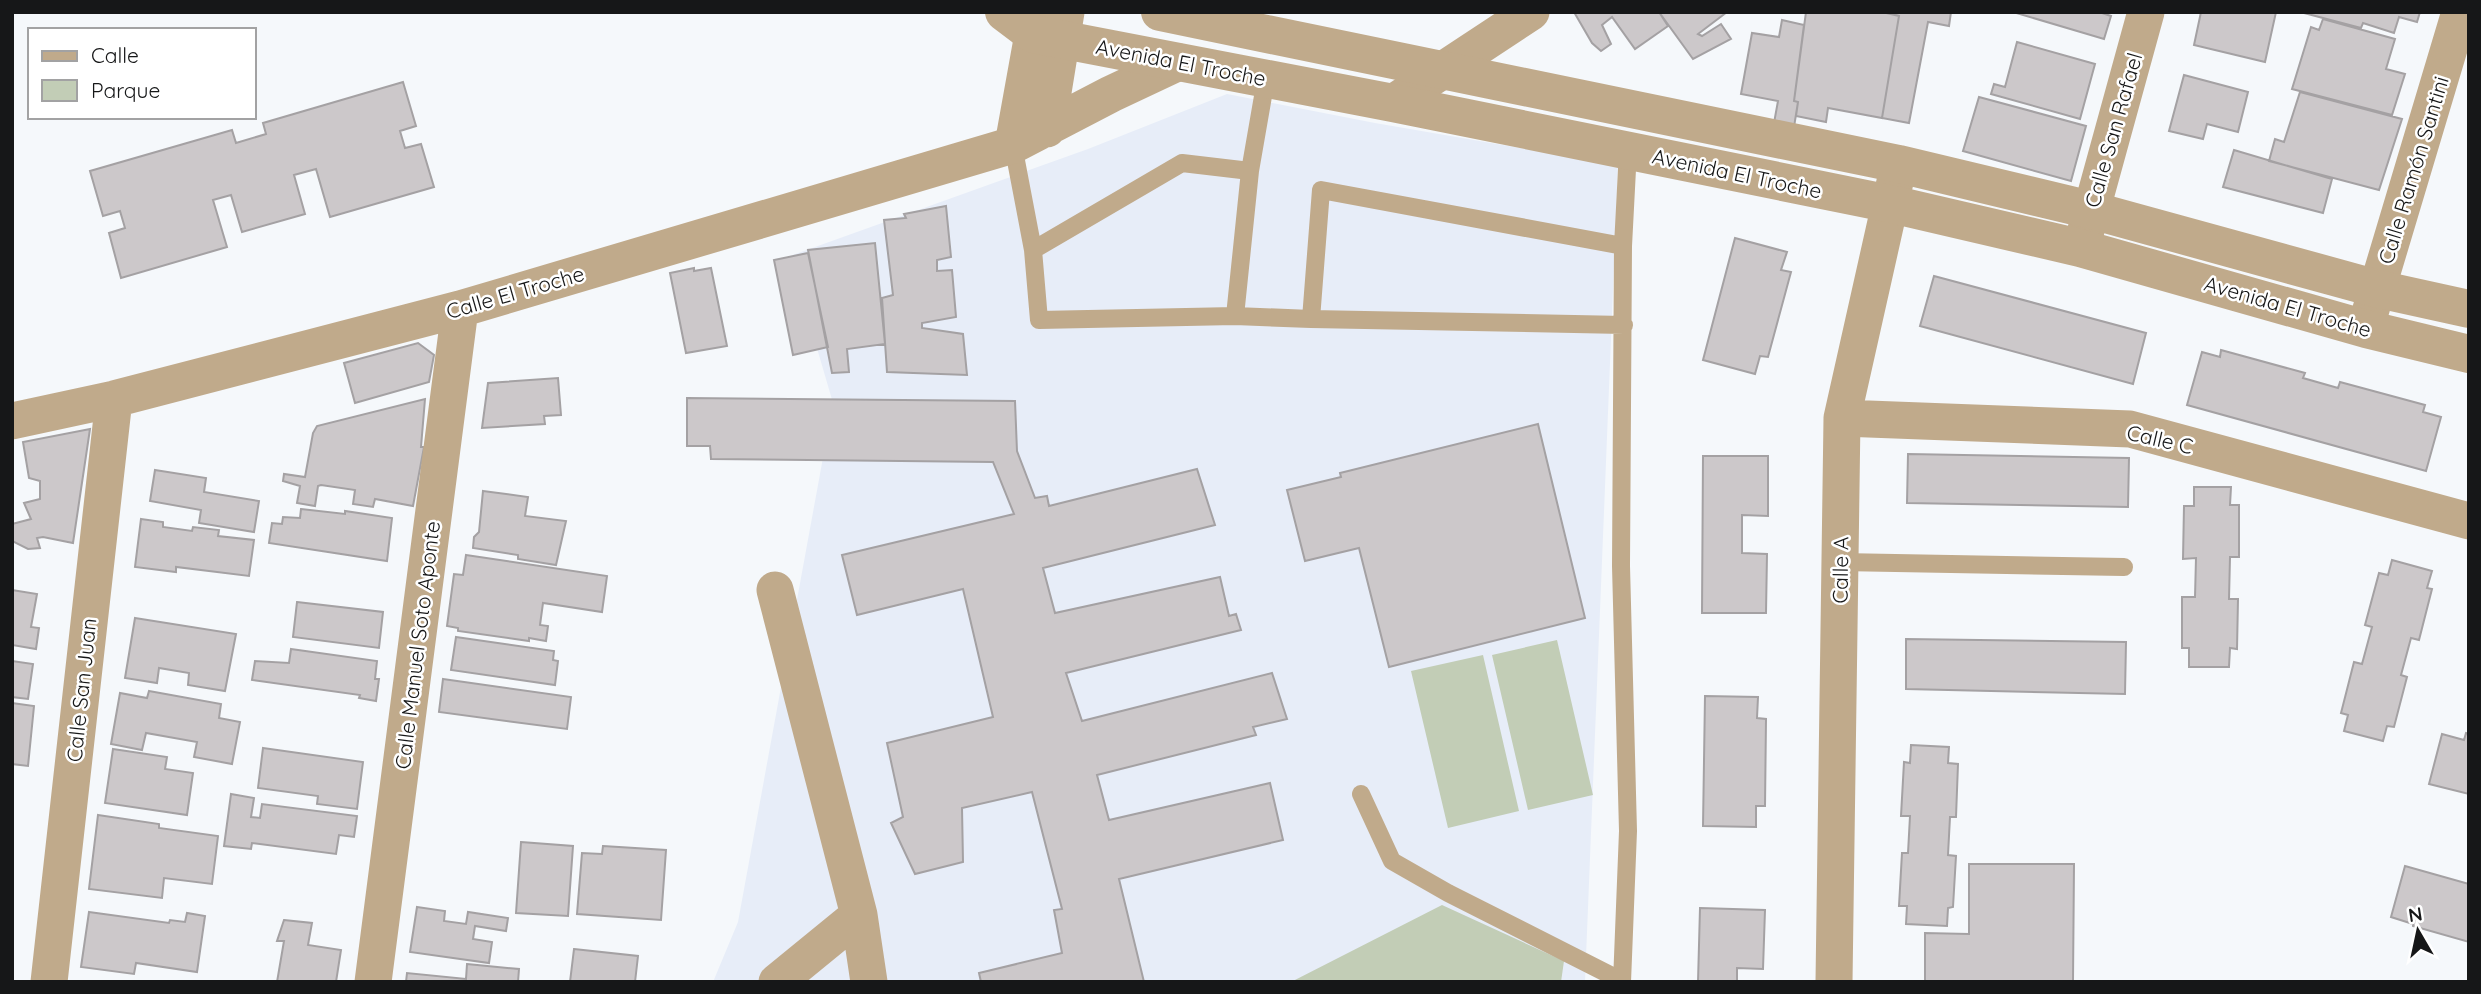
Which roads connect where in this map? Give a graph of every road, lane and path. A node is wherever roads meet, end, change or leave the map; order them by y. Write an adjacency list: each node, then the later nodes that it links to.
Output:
1 (1160, 12): 7 (street, Avenida El Troche)
2 (1531, 12): 7 (street)
3 (2146, 12): 16 (street, Calle San Rafael)
4 (2460, 12): 20 (street, Calle Ramón Santini)
5 (1040, 22): 6 (street, Avenida El Troche); 10 (street); 11 (street)
6 (1180, 62): 8 (street, Avenida El Troche); 10 (street, Calle El Troche)
7 (1444, 70): 9 (street); 13 (street, Avenida El Troche)
8 (1266, 79): 9 (street, Avenida El Troche); 14 (lane)
9 (1393, 103): 12 (street, Avenida El Troche)
10 (1047, 129): 11 (street, Calle El Troche)
11 (1013, 145): 19 (lane); 21 (street, Calle El Troche)
12 (1628, 150): 15 (street, Avenida El Troche); 17 (lane)
13 (1899, 164): 15 (street, Calle A); 16 (street, Avenida El Troche)
14 (1250, 171): 19 (lane); 23 (lane)
15 (1891, 204): 18 (street, Avenida El Troche); 29 (street, Calle A)
16 (2091, 210): 18 (street, Calle San Rafael); 20 (street, Avenida El Troche)
17 (1623, 246): 24 (lane); 25 (lane)
18 (2080, 248): 26 (street, Avenida El Troche)
19 (1033, 250): 23 (lane)
20 (2378, 289): 22 (street, Avenida El Troche); 26 (street, Calle Ramón Santini)
21 (460, 309): 28 (street, Calle El Troche); 39 (street, Calle Manuel Soto Aponte)
22 (2469, 309)
23 (1235, 316): 24 (lane)
24 (1311, 319): 25 (lane)
25 (1623, 325): 37 (lane)
26 (2366, 329): 27 (street, Avenida El Troche)
27 (2469, 354)
28 (114, 399): 30 (street, Calle El Troche); 38 (street, Calle San Juan)
29 (1842, 418): 31 (street, Calle C); 32 (street, Calle A)
30 (12, 421)
31 (2469, 521)
32 (1840, 562): 33 (lane); 42 (street, Calle A)
33 (2124, 567)
34 (775, 590): 36 (street)
35 (1361, 794): 37 (lane)
36 (859, 915): 40 (street); 41 (street)
37 (1622, 981)
38 (49, 982)
39 (373, 982)
40 (777, 982)
41 (869, 982)
42 (1834, 982)

